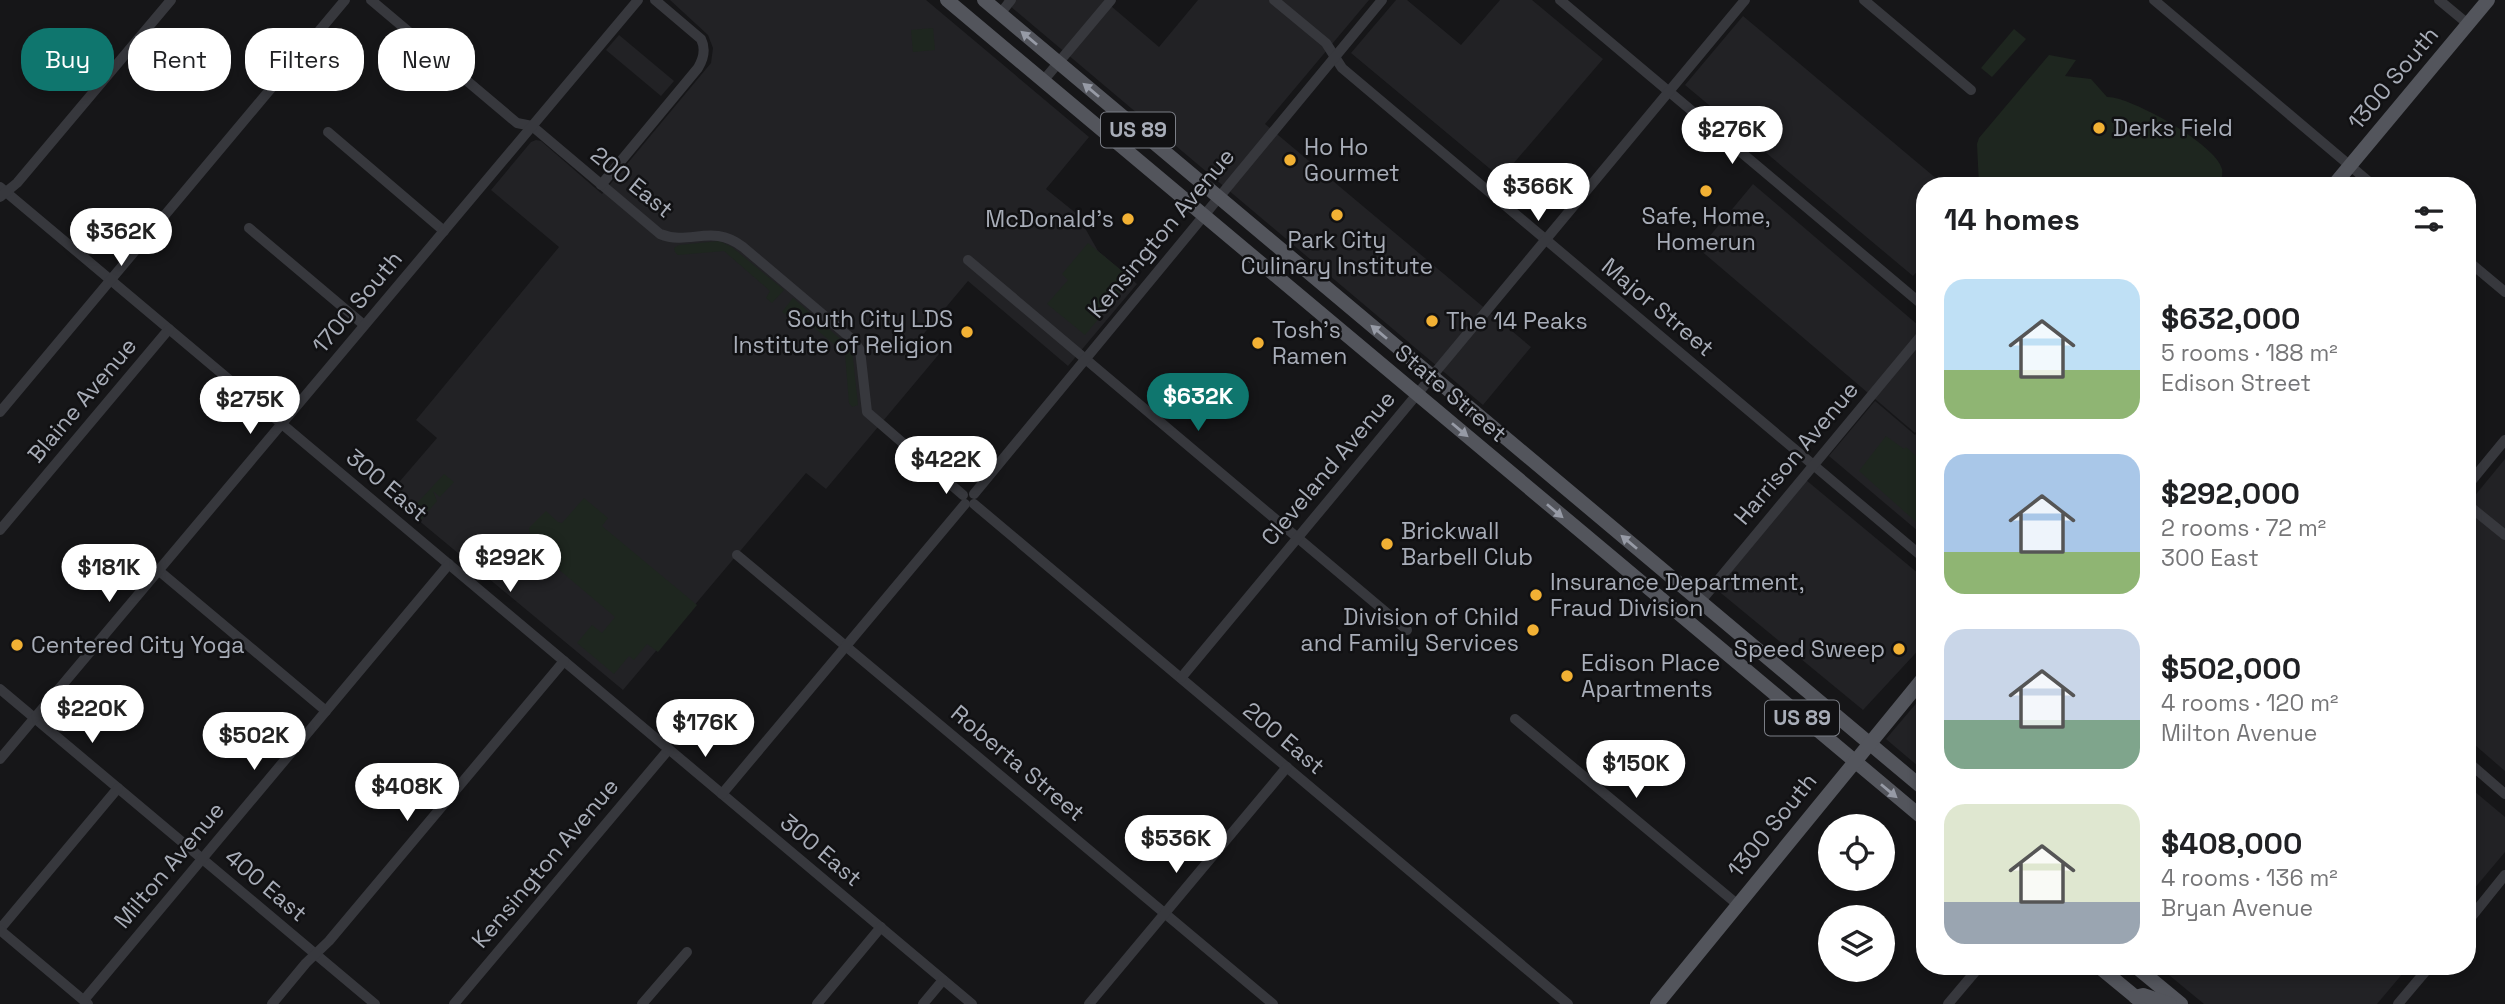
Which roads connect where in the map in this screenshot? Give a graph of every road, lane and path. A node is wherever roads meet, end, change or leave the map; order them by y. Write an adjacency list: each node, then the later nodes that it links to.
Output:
1 (171, 0): 31 (street)
2 (345, 0): 39 (street)
3 (371, 0): 25 (street, 200 East)
4 (638, 0): 25 (street, 1700 South)
5 (655, 0): 30 (street)
6 (947, 0): 22 (main road, State Street / US 89)
7 (984, 0): 18 (main road, State Street / US 89)
8 (1011, 0): 18 (street)
9 (1111, 0): 21 (street)
10 (1275, 0): 20 (street, Major Street)
11 (1382, 0): 20 (street, Kensington Avenue)
12 (1560, 0): 24 (street)
13 (1745, 0): 24 (street, Cleveland Avenue)
14 (1864, 0): 23 (street)
15 (2154, 0): 27 (street)
16 (2439, 0): 19 (street)
17 (2488, 0): 19 (main road, 1300 South)
18 (1000, 14): 21 (main road, State Street / US 89, one-way to 18)
19 (2468, 24): 27 (main road, 1300 South)
20 (1335, 56): 32 (street, Kensington Avenue); 36 (street, Major Street)
21 (1058, 63): 22 (street); 32 (main road, State Street / US 89, one-way to 21)
22 (1043, 81): 33 (main road, State Street / US 89)
23 (1971, 90)
24 (1668, 91): 36 (street, Cleveland Avenue); 41 (street)
25 (532, 126): 30 (street, 200 East); 35 (street, 1700 South)
26 (327, 132): 35 (street)
27 (2350, 165): 28 (main road, 1300 South); 29 (street)
28 (2340, 177)
29 (2364, 177)
30 (601, 185): 53 (street, 200 East)
31 (2, 192): 39 (street, 300 East)
32 (1218, 197): 33 (street, Kensington Avenue); 46 (main road, State Street / US 89, one-way to 32)
33 (1203, 215): 45 (street, Kensington Avenue); 47 (main road, State Street / US 89)
34 (249, 228): 42 (street)
35 (444, 231): 42 (street, 1700 South)
36 (1545, 239): 46 (street, Cleveland Avenue); 51 (street, Major Street)
37 (968, 260): 45 (street)
38 (2476, 268): 40 (street)
39 (111, 279): 43 (street, 300 East); 48 (street)
40 (2505, 292)
41 (1916, 299)
42 (364, 325): 49 (street, 1700 South)
43 (169, 329): 49 (street, 300 East); 55 (street, Blaine Avenue)
44 (1916, 342): 51 (street, Harrison Avenue)
45 (1085, 359): 53 (street, Kensington Avenue); 57 (street)
46 (1432, 376): 47 (street, Cleveland Avenue); 62 (main road, State Street / US 89, one-way to 46)
47 (1417, 394): 57 (street, Cleveland Avenue); 75 (main road, State Street / US 89, one-way to 75)
48 (0, 412)
49 (282, 423): 60 (street, 300 East); 61 (street, 1700 South)
50 (2505, 440): 52 (street)
51 (1814, 465): 58 (street, Major Street); 62 (street, Harrison Avenue)
52 (2476, 475)
53 (969, 499): 64 (street, Kensington Avenue); 66 (street, 200 East)
54 (2476, 511): 56 (street)
55 (0, 530)
56 (2505, 535)
57 (1298, 538): 63 (street); 66 (street, Cleveland Avenue)
58 (1916, 551)
59 (737, 555): 64 (street, Roberta Street)
60 (449, 564): 65 (street, 300 East); 69 (street, Milton Avenue)
61 (158, 570): 69 (street); 70 (street, 1700 South)
62 (1700, 602): 72 (main road, State Street / US 89)
63 (1407, 630)
64 (846, 646): 80 (street, Kensington Avenue); 87 (street, Roberta Street)
65 (564, 661): 73 (street, 300 East); 91 (street)
66 (1181, 678): 76 (street, 200 East)
67 (1916, 687): 72 (main road, 1300 South)
68 (0, 689): 70 (street, 400 East)
69 (326, 711): 83 (street, Milton Avenue)
70 (35, 718): 74 (street, 1700 South); 79 (street, 400 East)
71 (1515, 719): 85 (street)
72 (1869, 743): 75 (main road, 1300 South); 78 (main road, State Street / US 89)
73 (669, 749): 80 (street, 300 East); 101 (street, Kensington Avenue)
74 (0, 759)
75 (1854, 762): 82 (main road, State Street / US 89, one-way to 82); 85 (main road, 1300 South)
76 (1287, 767): 87 (street); 108 (street, 200 East)
77 (2476, 769): 81 (street)
78 (1916, 782)
79 (118, 788): 83 (street, 400 East); 89 (street)
80 (722, 794): 88 (street, 300 East)
81 (2505, 794)
82 (1916, 813)
83 (202, 859): 91 (street, 400 East); 97 (street, Milton Avenue)
84 (2505, 875): 86 (street)
85 (1737, 904): 109 (main road, 1300 South)
86 (2476, 910)
87 (1164, 913): 106 (street); 107 (street, Roberta Street)
88 (881, 928): 96 (street, 300 East); 103 (street)
89 (0, 930): 97 (street)
90 (687, 952): 102 (street)
91 (316, 954): 99 (street); 100 (street, 400 East)
92 (1972, 975): 110 (street)
93 (2108, 975): 98 (main road)
94 (2146, 975): 112 (main road)
95 (2422, 975): 113 (street)
96 (943, 980): 104 (street); 105 (street, 300 East)
97 (86, 1002)
98 (2136, 1002): 111 (main road)
99 (271, 1004)
100 (375, 1004)
101 (454, 1004)
102 (642, 1004)
103 (817, 1004)
104 (923, 1004)
105 (972, 1004)
106 (1089, 1004)
107 (1273, 1004)
108 (1568, 1004)
109 (1657, 1004)
110 (1948, 1004)
111 (2171, 1004)
112 (2181, 1004)
113 (2398, 1004)

